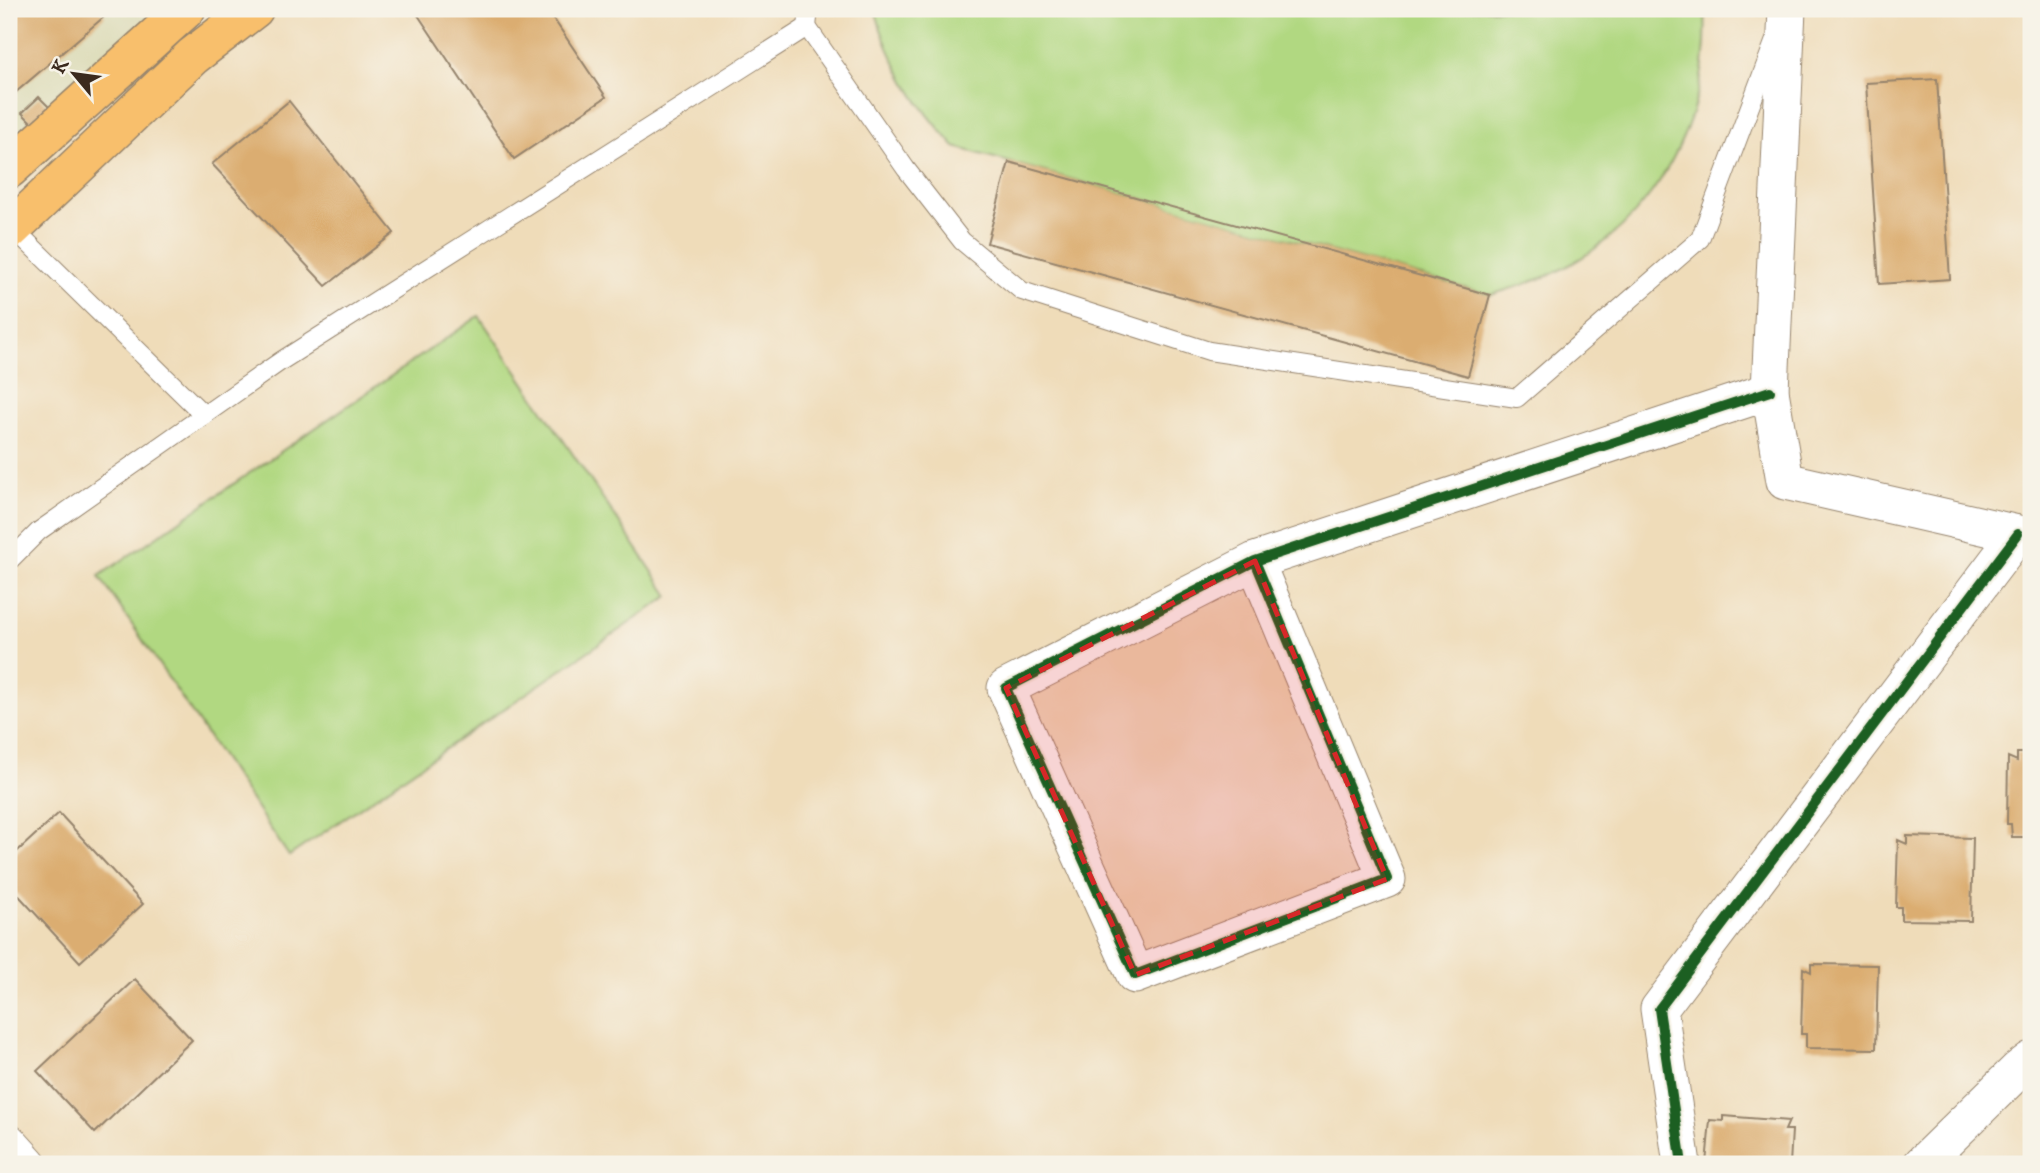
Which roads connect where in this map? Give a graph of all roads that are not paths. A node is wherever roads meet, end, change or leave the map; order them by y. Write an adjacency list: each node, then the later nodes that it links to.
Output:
1 (186, 9): 6 (main road)
2 (254, 9): 7 (main road)
3 (809, 9): 5 (lane)
4 (1787, 9): 5 (lane); 8 (street)
5 (807, 27): 9 (lane)
6 (11, 162)
7 (11, 229): 9 (lane)
8 (1770, 391): 10 (street); 12 (street)
9 (204, 415): 11 (lane)
10 (2024, 535): 16 (street)
11 (9, 561)
12 (1255, 561): 12 (street)
13 (2031, 1060): 17 (street)
14 (9, 1143): 15 (street)
15 (28, 1164)
16 (1682, 1164)
17 (1922, 1164)

